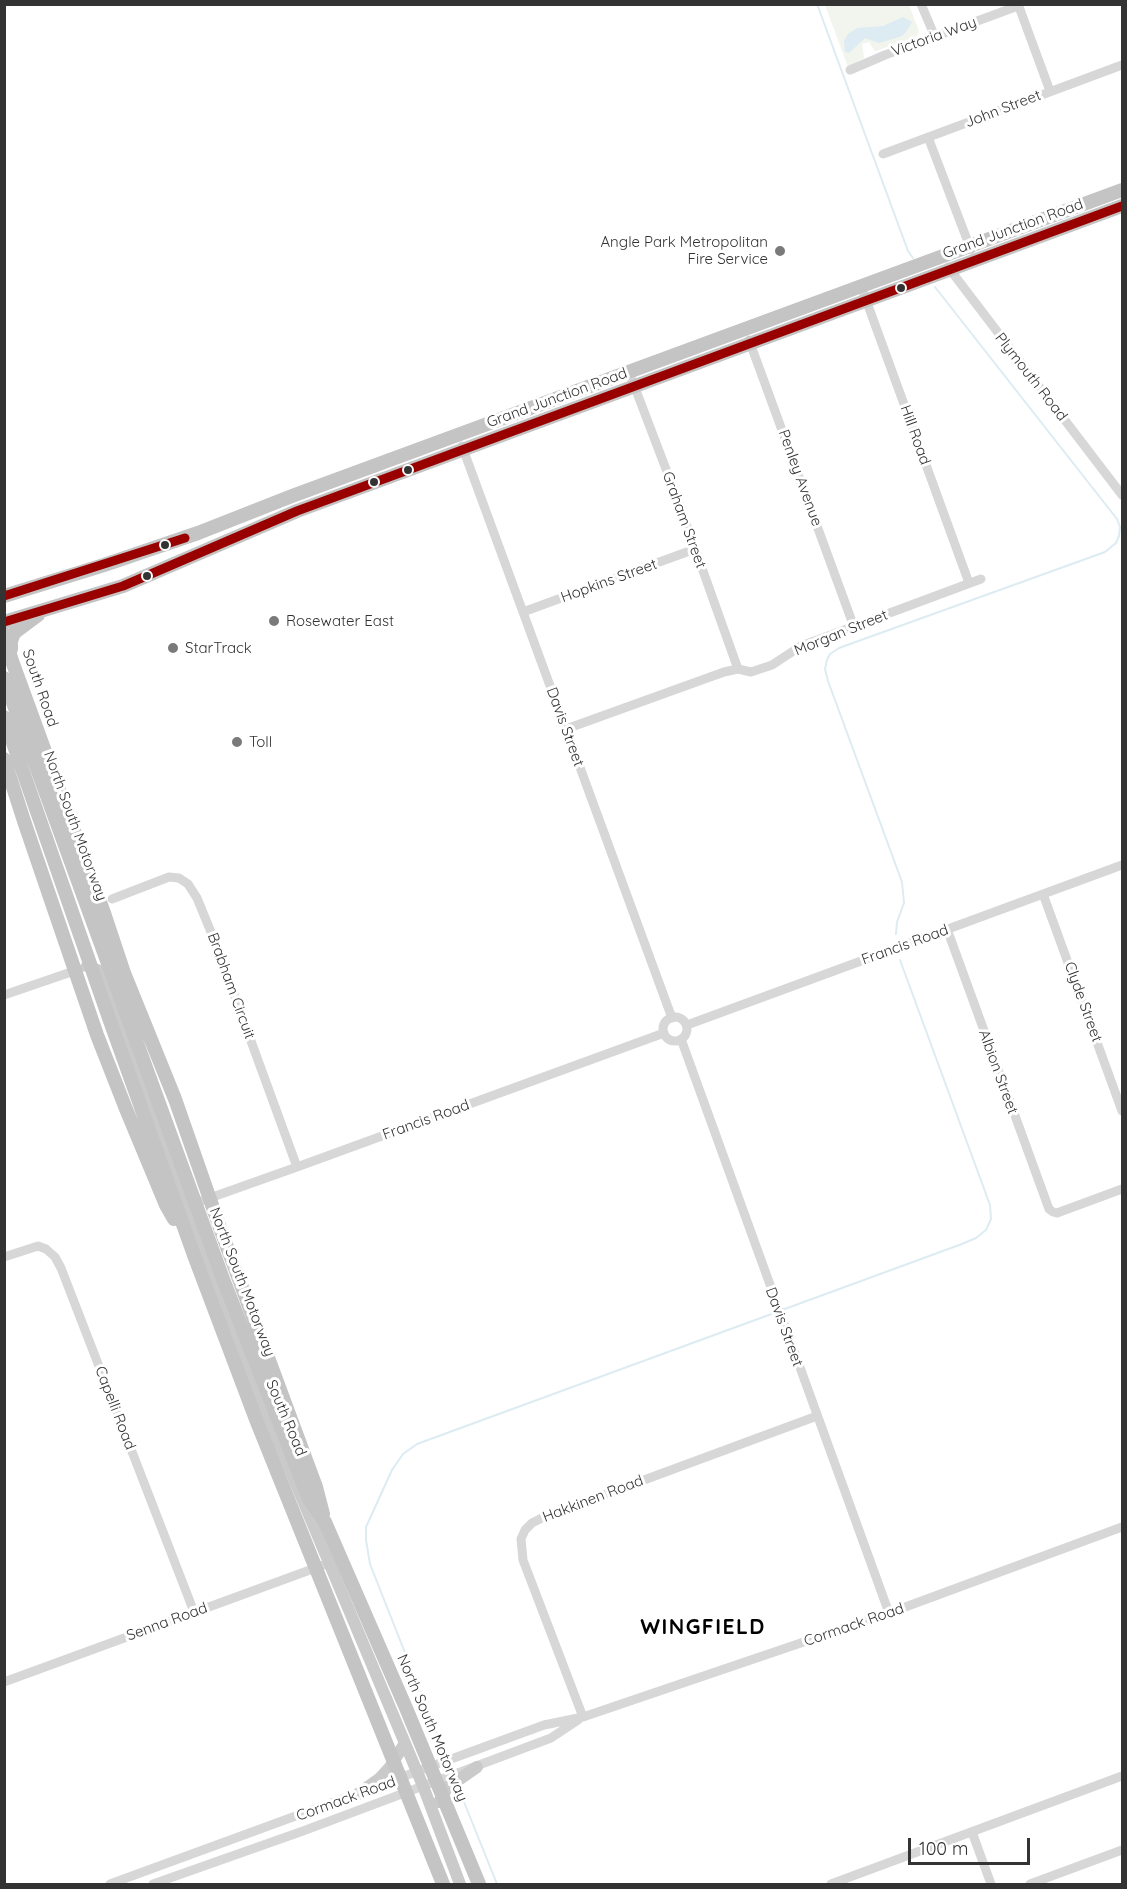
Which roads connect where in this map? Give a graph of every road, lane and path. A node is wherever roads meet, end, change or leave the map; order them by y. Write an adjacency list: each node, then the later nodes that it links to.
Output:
1 (921, 4): 3 (street)
2 (1018, 5): 3 (street, Victoria Way); 6 (street)
3 (934, 38): 5 (street, Victoria Way)
4 (1122, 65): 6 (street, John Street)
5 (850, 70)
6 (1050, 91): 7 (street, John Street)
7 (928, 137): 8 (street, John Street); 12 (street)
8 (883, 154)
9 (1122, 190): 11 (highway, Grand Junction Road)
10 (1122, 206): 11 (highway, Grand Junction Road)
11 (1058, 222): 12 (highway, Grand Junction Road); 14 (highway, Grand Junction Road)
12 (969, 247): 13 (highway, Grand Junction Road); 14 (street)
13 (944, 256): 15 (street, Plymouth Road); 16 (highway, Grand Junction Road)
14 (975, 261): 15 (highway, Grand Junction Road)
15 (949, 270): 17 (highway, Grand Junction Road); 24 (street, Plymouth Road)
16 (861, 286): 17 (street, Hill Road); 18 (highway, Grand Junction Road)
17 (866, 301): 19 (highway, Grand Junction Road); 27 (street, Hill Road)
18 (745, 329): 19 (street, Penley Avenue); 20 (highway, Grand Junction Road)
19 (751, 344): 21 (highway, Grand Junction Road); 32 (street, Penley Avenue)
20 (629, 372): 21 (street, Graham Street); 22 (highway, Grand Junction Road)
21 (634, 387): 23 (highway, Grand Junction Road); 25 (street, Graham Street)
22 (458, 435): 23 (street, Davis Street); 28 (highway, Grand Junction Road)
23 (463, 450): 29 (highway, Grand Junction Road); 30 (street, Davis Street)
24 (1122, 495)
25 (695, 549): 30 (street, Hopkins Street); 35 (street, Graham Street)
26 (981, 579): 27 (street, Morgan Street)
27 (969, 583): 32 (street, Morgan Street)
28 (8, 591)
29 (44, 610): 31 (highway, Grand Junction Road); 34 (highway)
30 (523, 612): 38 (street, Davis Street)
31 (4, 622)
32 (854, 627): 35 (street, Morgan Street)
33 (4, 634): 34 (highway, South Road)
34 (12, 661): 41 (highway, South Road)
35 (738, 669): 38 (street, Morgan Street)
36 (4, 678): 59 (highway, North South Motorway)
37 (4, 717): 57 (highway, North South Motorway)
38 (566, 729): 48 (street, Davis Street)
39 (4, 759): 57 (highway)
40 (1122, 865): 42 (street, Francis Road)
41 (95, 888): 43 (street); 44 (highway, South Road)
42 (1043, 894): 45 (street, Francis Road); 52 (street, Clyde Street)
43 (112, 899): 44 (street); 53 (street, Brabham Circuit)
44 (104, 914): 59 (highway, South Road)
45 (947, 929): 49 (street, Francis Road); 54 (street, Albion Street)
46 (87, 966): 47 (street); 55 (main road, South Road)
47 (4, 995)
48 (672, 1018): 49 (street); 50 (street)
49 (687, 1025): 51 (street)
50 (664, 1033): 51 (street); 53 (street, Francis Road)
51 (681, 1039): 58 (street, Davis Street)
52 (1122, 1111)
53 (297, 1167): 55 (street, Francis Road)
54 (1122, 1189)
55 (188, 1206): 61 (main road, South Road)
56 (4, 1257): 62 (street, Capelli Road)
57 (195, 1258): 79 (highway, North South Motorway)
58 (817, 1416): 63 (street, Davis Street); 65 (street, Hakkinen Road)
59 (325, 1522): 81 (highway, North South Motorway)
60 (1122, 1527): 63 (street, Cormack Road)
61 (329, 1563): 62 (street, Senna Road); 66 (main road, South Road)
62 (194, 1612): 64 (street, Senna Road)
63 (889, 1613): 65 (street, Cormack Road)
64 (4, 1682)
65 (583, 1718): 67 (street, Cormack Road); 68 (street, Cormack Road)
66 (405, 1743): 68 (main road, South Road); 71 (main road)
67 (477, 1767): 70 (street, Cormack Road); 72 (main road)
68 (417, 1772): 70 (main road, South Road); 71 (street, Cormack Road)
69 (1122, 1776): 75 (street)
70 (423, 1786): 72 (main road, South Road); 74 (street, Cormack Road)
71 (358, 1794): 73 (street, Cormack Road)
72 (433, 1812): 80 (main road, South Road)
73 (297, 1816): 74 (street); 77 (street, Cormack Road)
74 (303, 1831): 78 (street, Cormack Road)
75 (972, 1832): 82 (street); 83 (street)
76 (1122, 1850): 84 (street)
77 (110, 1884)
78 (153, 1884)
79 (443, 1884)
80 (460, 1884)
81 (479, 1884)
82 (831, 1884)
83 (991, 1884)
84 (1030, 1884)

